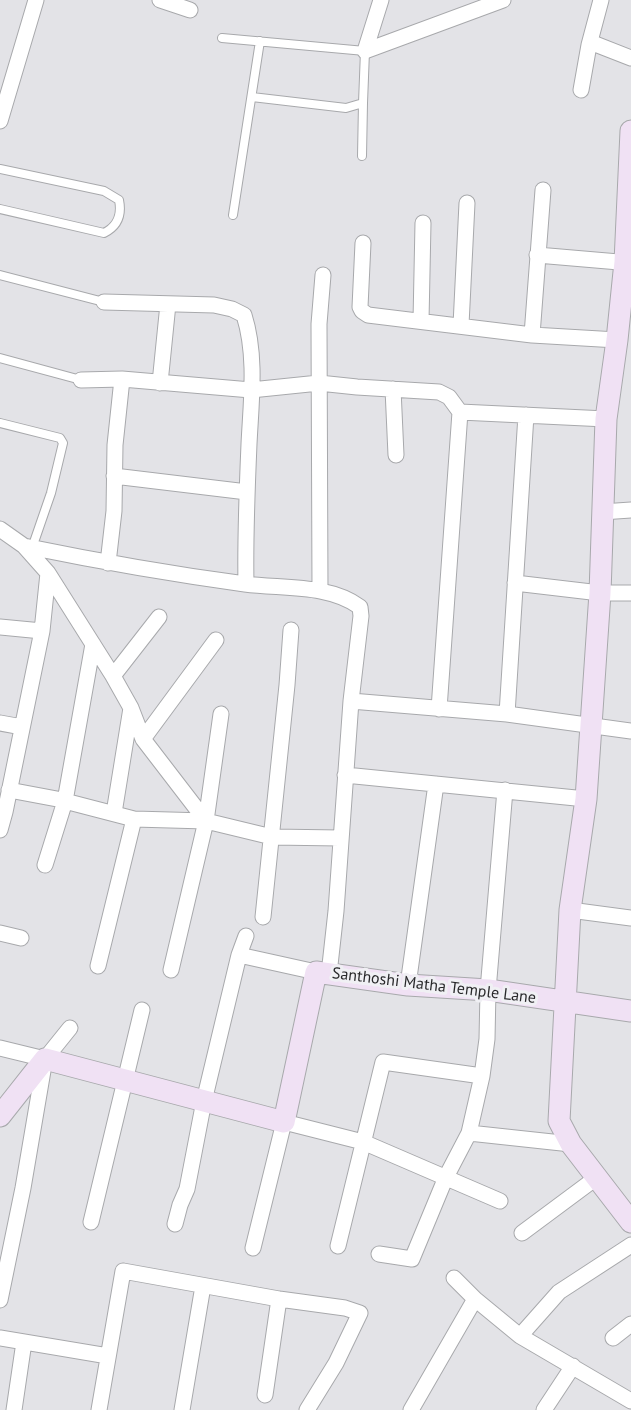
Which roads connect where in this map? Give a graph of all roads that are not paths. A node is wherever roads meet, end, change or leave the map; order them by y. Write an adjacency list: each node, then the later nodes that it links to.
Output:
1 (36, 0): 17 (street)
2 (160, 0): 7 (street)
3 (381, 0): 12 (street)
4 (465, 0): 8 (street)
5 (502, 0): 8 (street)
6 (601, 0): 11 (street)
7 (190, 10)
8 (461, 15): 12 (street)
9 (222, 38): 10 (lane)
10 (260, 41): 12 (lane); 15 (lane)
11 (590, 42): 13 (street); 14 (street)
12 (365, 51): 16 (lane)
13 (631, 58)
14 (580, 90)
15 (252, 97): 16 (lane); 24 (lane)
16 (363, 103): 19 (lane)
17 (0, 121)
18 (631, 131): 28 (street)
19 (362, 156)
20 (0, 169): 23 (lane)
21 (543, 190): 27 (street)
22 (467, 203): 34 (street)
23 (0, 209)
24 (233, 215)
25 (423, 223): 33 (street)
26 (363, 243): 33 (street)
27 (537, 255): 28 (street); 35 (street)
28 (628, 262): 36 (street)
29 (0, 275): 31 (lane)
30 (322, 275): 40 (street)
31 (104, 302): 32 (street)
32 (168, 304): 41 (street); 43 (street)
33 (421, 321): 34 (street)
34 (461, 325): 35 (street)
35 (532, 335): 36 (street)
36 (617, 340): 46 (street)
37 (0, 358): 39 (lane)
38 (122, 379): 39 (street); 41 (street); 49 (street)
39 (81, 380)
40 (319, 382): 42 (street); 43 (street); 59 (street)
41 (160, 384): 43 (street)
42 (393, 389): 44 (street); 48 (street)
43 (251, 390): 50 (street)
44 (460, 412): 45 (street); 71 (street)
45 (526, 415): 46 (street); 57 (street)
46 (606, 419): 52 (street)
47 (0, 423): 54 (lane)
48 (396, 454)
49 (114, 476): 50 (street); 55 (street)
50 (247, 492): 58 (street)
51 (631, 510): 52 (street)
52 (602, 513): 60 (street)
53 (0, 529): 54 (street)
54 (28, 547): 55 (street); 56 (street)
55 (108, 563): 58 (street)
56 (48, 573): 65 (street); 67 (street)
57 (515, 582): 60 (street); 73 (street)
58 (246, 584): 59 (street)
59 (320, 591): 69 (street)
60 (600, 593): 61 (street); 75 (street)
61 (631, 593)
62 (159, 617): 68 (street)
63 (0, 627): 65 (street)
64 (291, 630): 90 (street)
65 (42, 632): 76 (street)
66 (216, 640): 78 (street)
67 (93, 644): 68 (street); 84 (street)
68 (113, 676): 70 (street)
69 (351, 701): 71 (street); 79 (street)
70 (131, 708): 78 (street); 86 (street)
71 (439, 709): 73 (street)
72 (221, 714): 88 (street)
73 (507, 714): 75 (street)
74 (0, 723): 76 (street)
75 (591, 725): 77 (street); 83 (street)
76 (22, 727): 81 (street)
77 (631, 731)
78 (143, 739): 88 (street)
79 (345, 775): 80 (street); 91 (street)
80 (436, 784): 82 (street); 103 (street)
81 (9, 790): 84 (street); 85 (street)
82 (505, 790): 83 (street); 104 (street)
83 (586, 799): 93 (street)
84 (65, 801): 86 (street); 92 (street)
85 (3, 811): 89 (street)
86 (114, 813): 87 (street)
87 (134, 819): 88 (street); 100 (street)
88 (206, 821): 90 (street); 101 (street)
89 (0, 830)
90 (272, 837): 91 (street); 94 (street)
91 (340, 838): 102 (street)
92 (45, 865)
93 (570, 910): 95 (street); 105 (street)
94 (263, 916)
95 (631, 918)
96 (0, 933): 98 (street)
97 (246, 936): 99 (street)
98 (21, 938)
99 (239, 955): 102 (street, Santhoshi Matha Temple Lane); 113 (street)
100 (98, 966)
101 (171, 970)
102 (322, 973): 103 (street, Santhoshi Matha Temple Lane); 115 (street)
103 (408, 986): 104 (street, Santhoshi Matha Temple Lane)
104 (488, 990): 105 (street, Santhoshi Matha Temple Lane); 111 (street)
105 (566, 1003): 107 (street, Santhoshi Matha Temple Lane); 118 (street)
106 (142, 1010): 112 (street)
107 (631, 1011)
108 (70, 1028): 110 (street)
109 (0, 1048): 110 (street)
110 (45, 1059): 112 (street); 114 (street); 134 (street)
111 (482, 1076): 116 (street); 117 (street)
112 (125, 1081): 113 (street); 122 (street)
113 (204, 1101): 115 (street); 124 (street)
114 (0, 1116)
115 (284, 1122): 117 (street); 128 (street)
116 (469, 1133): 118 (street); 119 (street)
117 (363, 1142): 119 (street); 127 (street)
118 (571, 1144): 120 (street)
119 (446, 1177): 121 (street); 129 (street)
120 (596, 1178): 123 (street); 125 (street)
121 (500, 1201)
122 (91, 1222)
123 (631, 1222)
124 (175, 1224)
125 (522, 1233)
126 (631, 1245): 136 (street)
127 (338, 1246)
128 (253, 1248)
129 (379, 1254)
130 (454, 1278): 133 (street)
131 (203, 1286): 132 (street); 140 (street); 146 (street)
132 (279, 1299): 142 (street); 147 (street)
133 (475, 1299): 136 (street); 148 (street)
134 (0, 1300)
135 (631, 1324): 138 (street)
136 (520, 1336): 141 (street)
137 (0, 1338): 139 (street)
138 (613, 1338)
139 (24, 1342): 140 (street); 144 (street)
140 (108, 1356): 145 (street)
141 (573, 1366): 143 (street); 149 (street)
142 (265, 1395)
143 (631, 1401)
144 (14, 1410)
145 (99, 1410)
146 (182, 1410)
147 (307, 1410)
148 (411, 1410)
149 (543, 1410)

